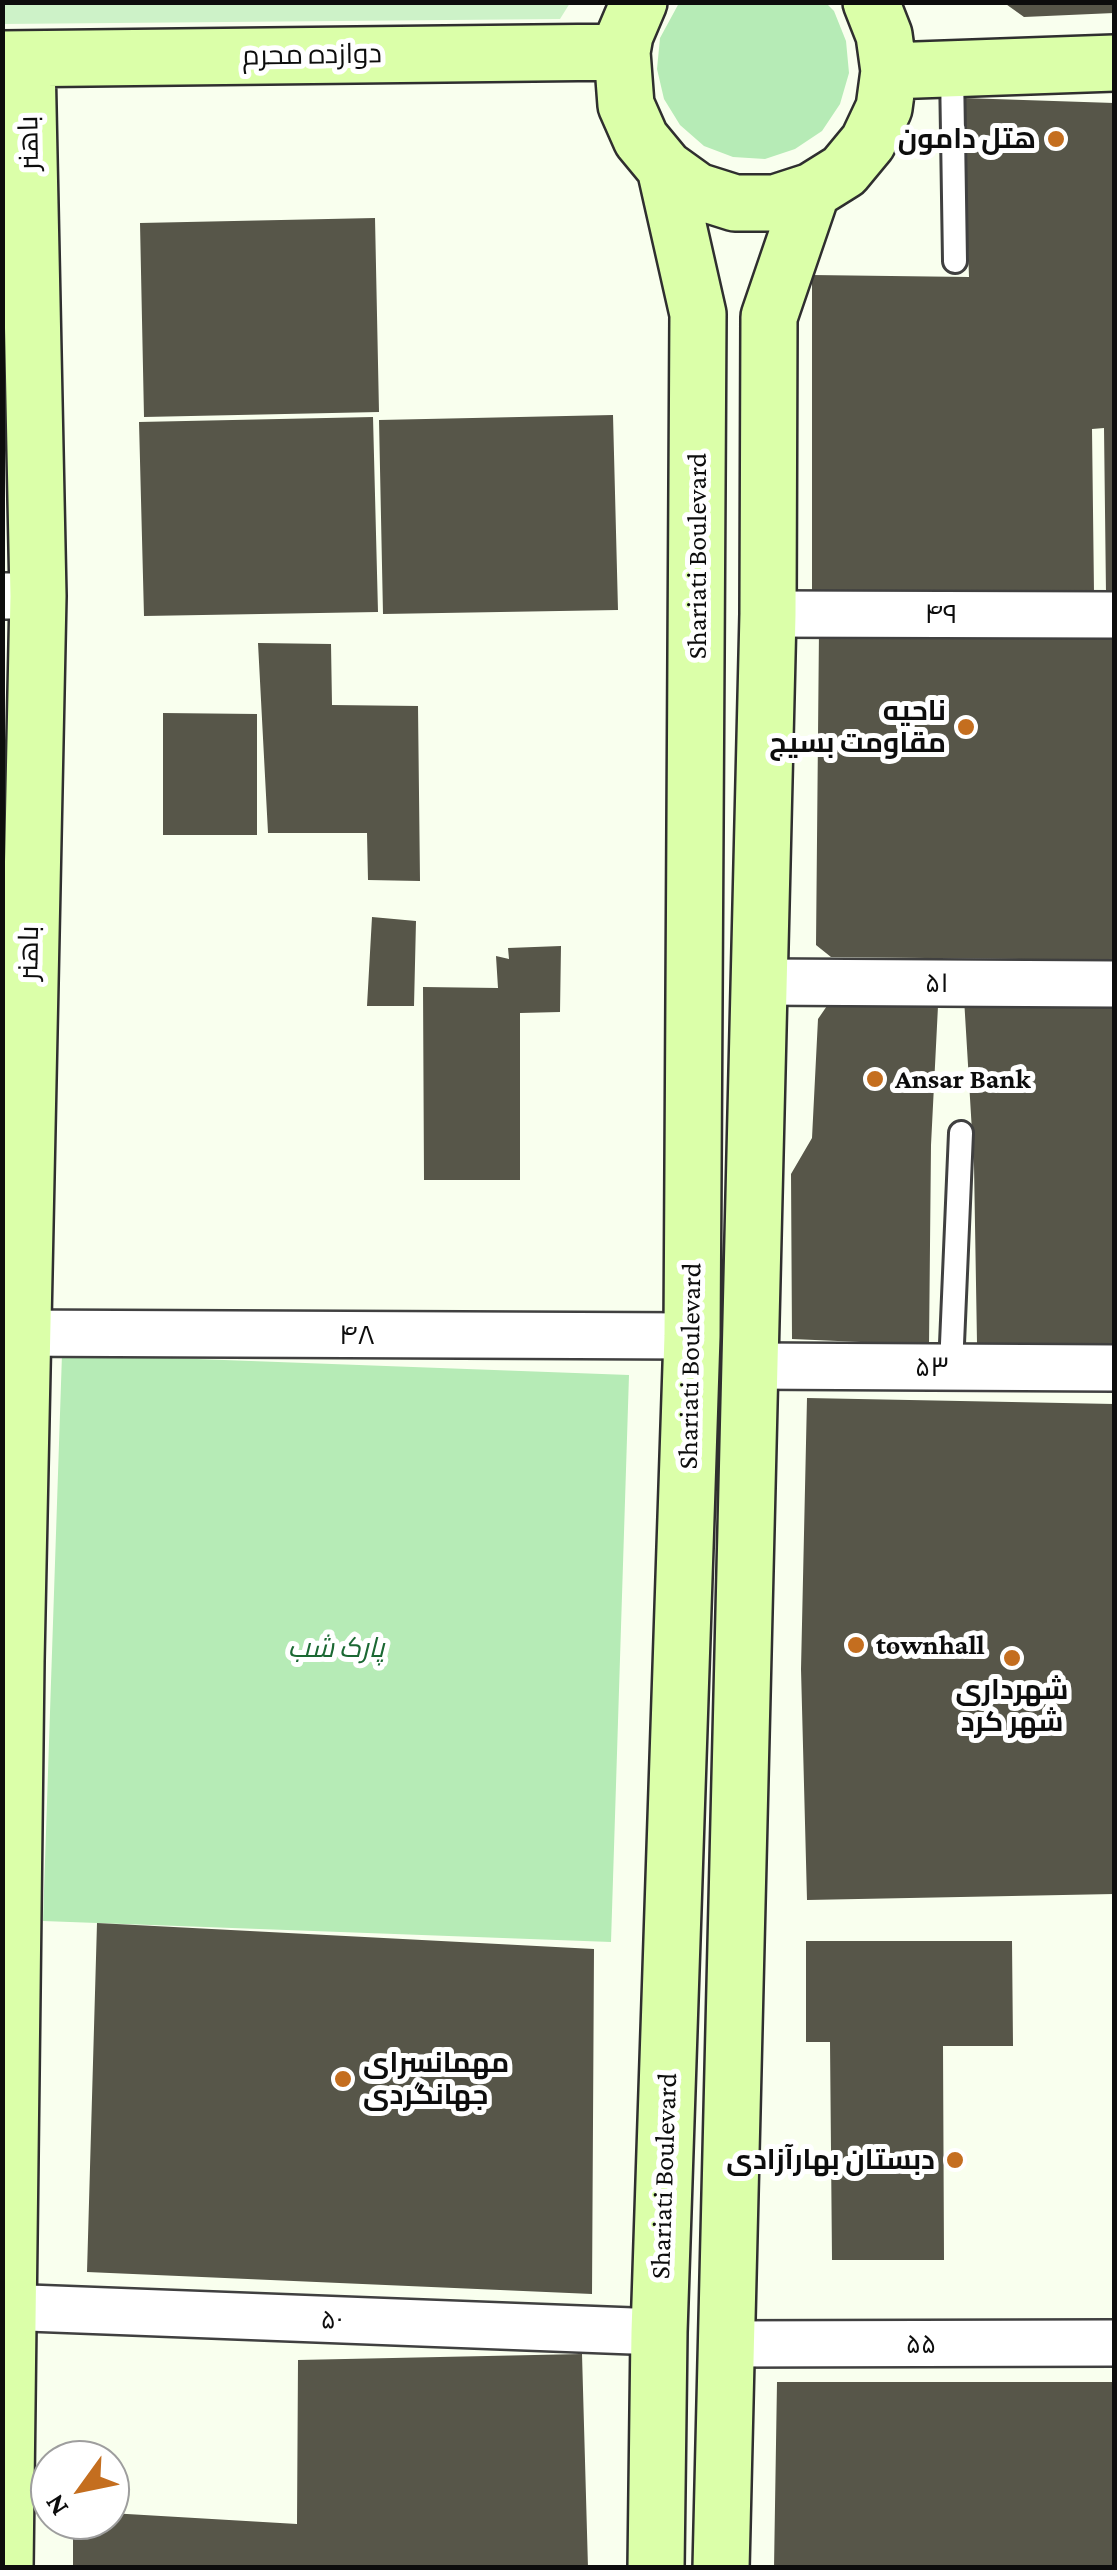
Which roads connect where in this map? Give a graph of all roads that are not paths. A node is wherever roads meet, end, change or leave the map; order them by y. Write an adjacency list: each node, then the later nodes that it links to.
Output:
1 (871, 2): 5 (main road)
2 (631, 27): 3 (main road, دوازده محرم); 7 (main road)
3 (15, 58): 10 (main road, باهنر)
4 (1114, 63): 6 (main road)
5 (889, 70): 6 (main road); 8 (main road)
6 (952, 70): 9 (lane)
7 (665, 168): 8 (main road); 18 (main road, Shariati Boulevard)
8 (812, 192): 11 (main road)
9 (956, 261)
10 (20, 596): 13 (main road, باهنر)
11 (768, 614): 12 (street, ۴۹); 14 (main road)
12 (1114, 615)
13 (16, 952): 17 (main road, باهنر)
14 (759, 982): 15 (street, ۵۱); 19 (main road)
15 (1114, 984)
16 (961, 1133): 20 (lane)
17 (12, 1333): 18 (street, ۴۸); 22 (main road, باهنر)
18 (692, 1336): 19 (main road); 25 (main road, Shariati Boulevard)
19 (750, 1366): 20 (street, ۵۳); 26 (main road)
20 (951, 1367): 21 (street, ۵۳)
21 (1114, 1368)
22 (9, 1661): 23 (main road, باهنر)
23 (8, 1980): 24 (main road, باهنر)
24 (4, 2307): 25 (street, ۵۰); 28 (main road, باهنر)
25 (658, 2332): 29 (main road, Shariati Boulevard)
26 (727, 2344): 27 (street, ۵۵); 30 (main road)
27 (1114, 2344)
28 (6, 2568)
29 (656, 2568)
30 (722, 2568)

